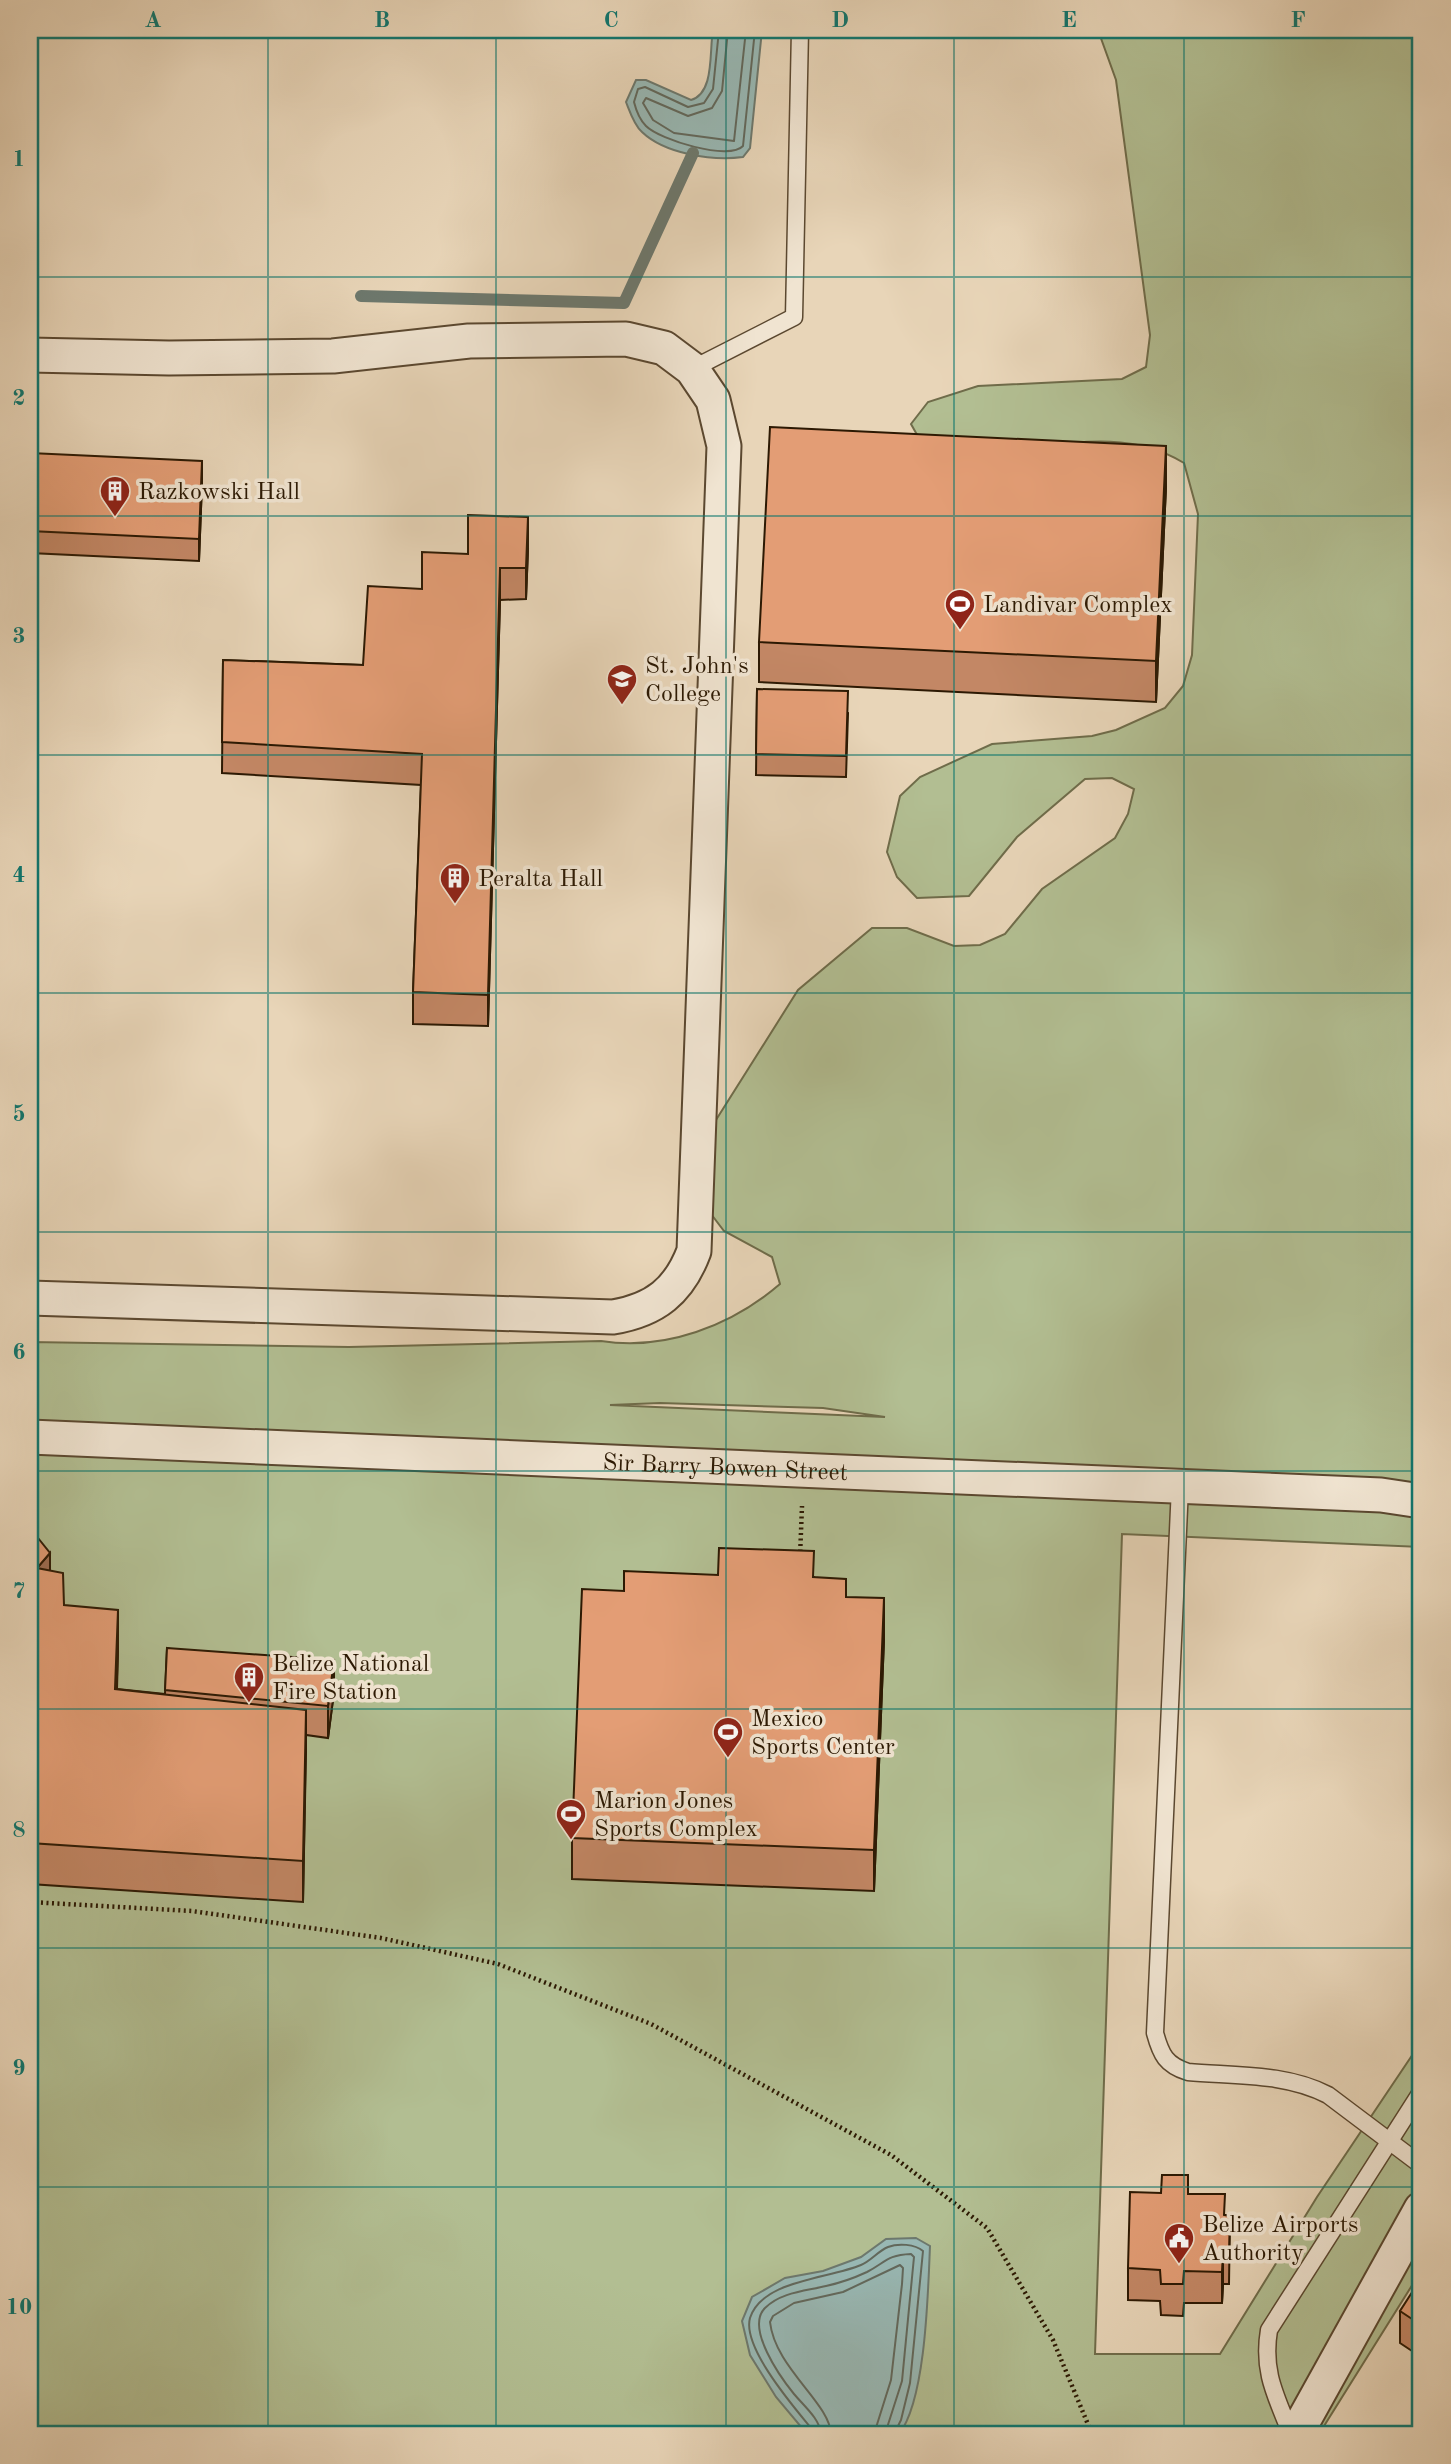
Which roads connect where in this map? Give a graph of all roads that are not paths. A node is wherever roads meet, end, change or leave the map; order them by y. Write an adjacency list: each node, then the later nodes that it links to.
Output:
1 (800, 30): 3 (lane)
2 (30, 355): 3 (street)
3 (692, 369): 4 (street)
4 (30, 1298)
5 (30, 1437): 6 (street, Sir Barry Bowen Street)
6 (1180, 1487): 7 (street, Sir Barry Bowen Street); 9 (lane)
7 (1421, 1501)
8 (1421, 2092): 9 (lane)
9 (1389, 2141): 10 (lane); 12 (lane)
10 (1421, 2165)
11 (1421, 2209): 12 (street)
12 (1294, 2434)

